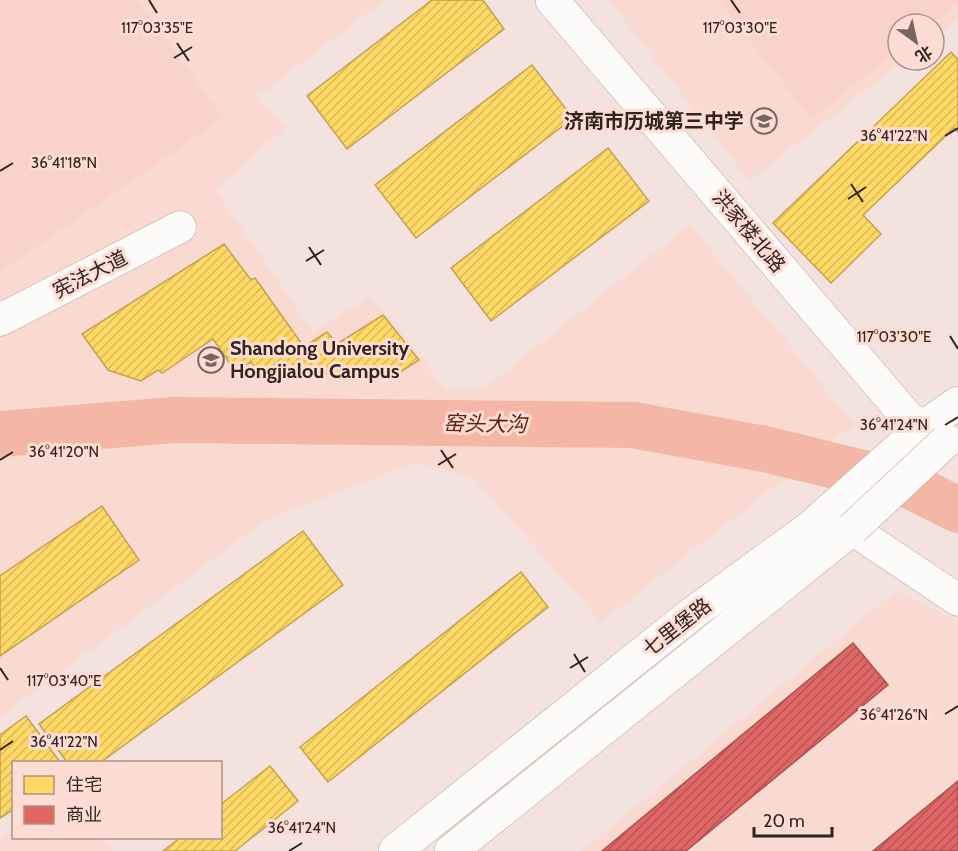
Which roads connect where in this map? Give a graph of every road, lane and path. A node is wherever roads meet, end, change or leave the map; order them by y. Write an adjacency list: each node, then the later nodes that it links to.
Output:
1 (552, 0): 5 (main road, 洪家楼北路)
2 (180, 227): 3 (street, 宪法大道)
3 (0, 320)
4 (958, 403): 5 (main road, 七里堡路)
5 (946, 436): 6 (main road, 七里堡路, bridge)
6 (842, 519): 7 (street); 8 (main road, 七里堡路); 9 (main road, 七里堡路)
7 (958, 600)
8 (394, 851)
9 (451, 851)

